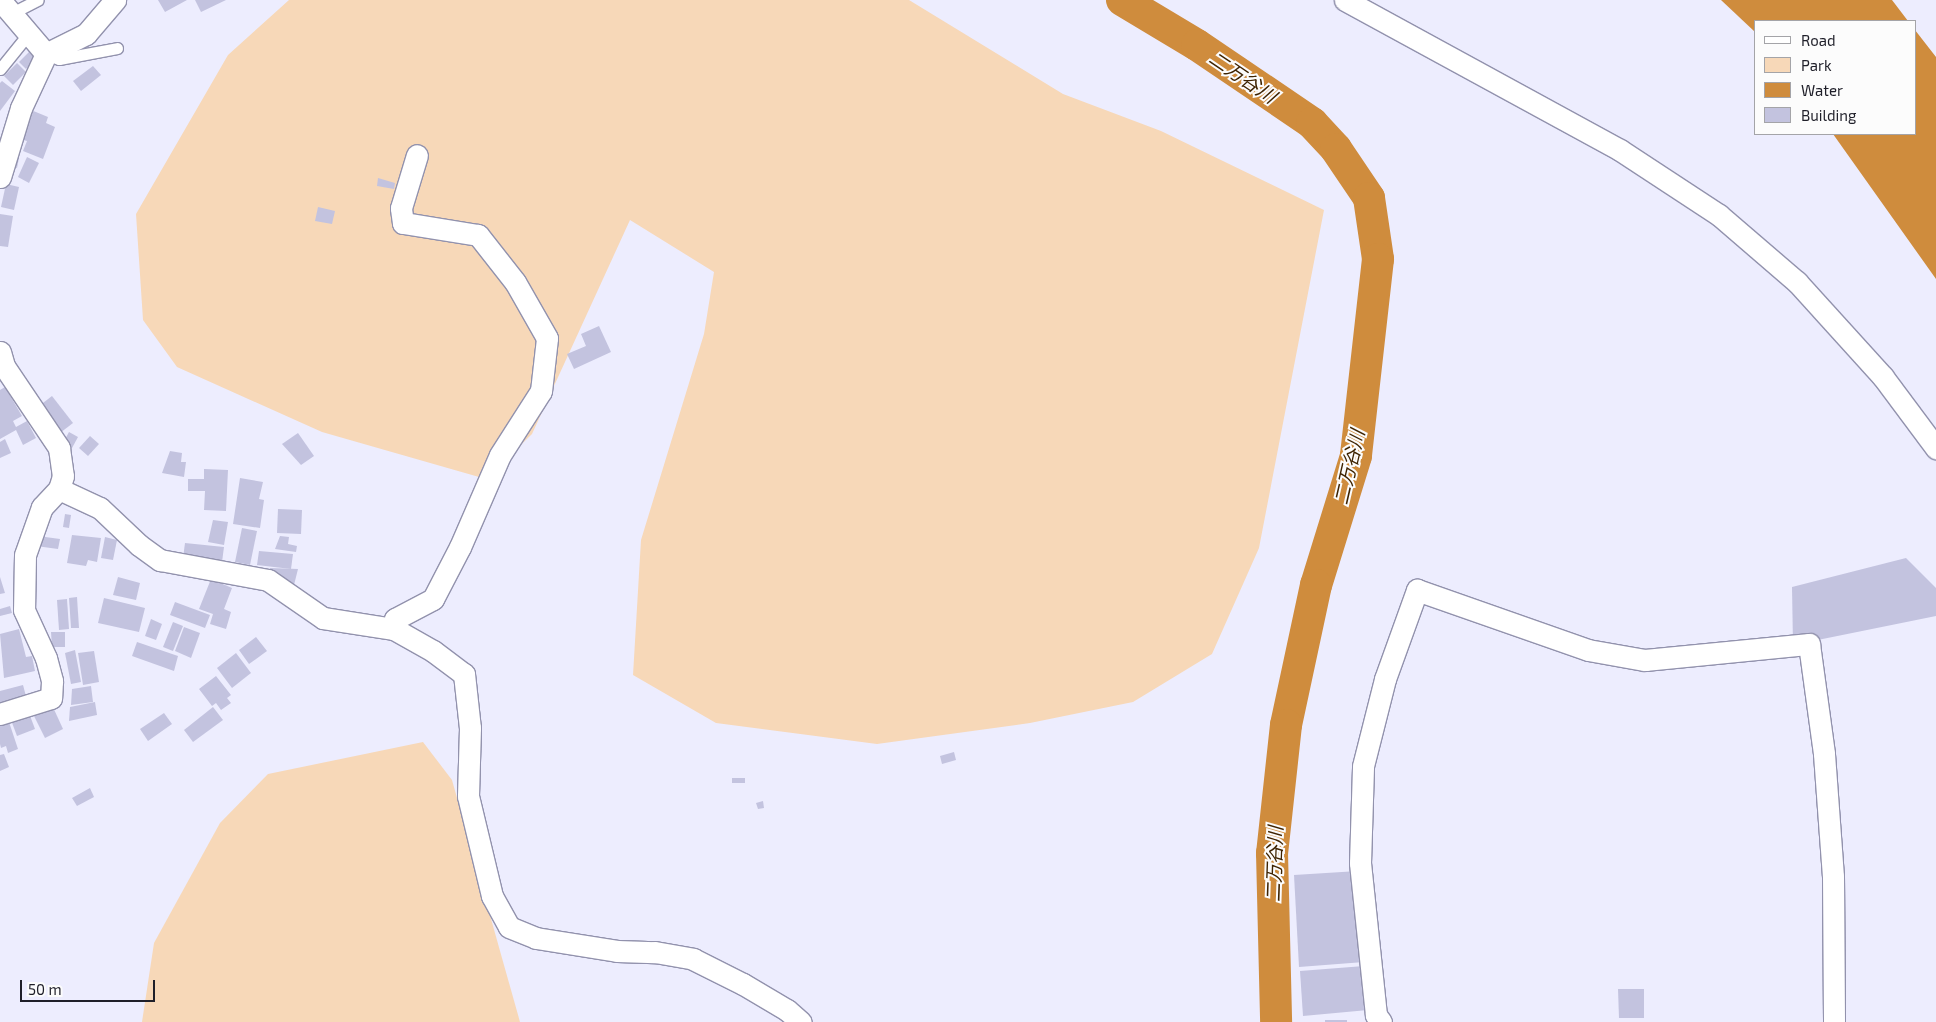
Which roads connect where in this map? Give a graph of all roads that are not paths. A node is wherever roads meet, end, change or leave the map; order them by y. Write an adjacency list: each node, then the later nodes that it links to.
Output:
1 (38, 0): 4 (lane)
2 (115, 0): 7 (street)
3 (1345, 0): 12 (street)
4 (5, 7): 5 (street)
5 (29, 33): 7 (street); 8 (lane)
6 (117, 48): 7 (lane)
7 (46, 54): 10 (street)
8 (0, 69)
9 (417, 155): 14 (street)
10 (0, 177)
11 (1, 364): 13 (street)
12 (1936, 448)
13 (59, 489): 14 (street); 15 (street)
14 (394, 629): 16 (street)
15 (0, 714)
16 (801, 1022)
17 (1382, 1022): 18 (street)
18 (1834, 1022)

